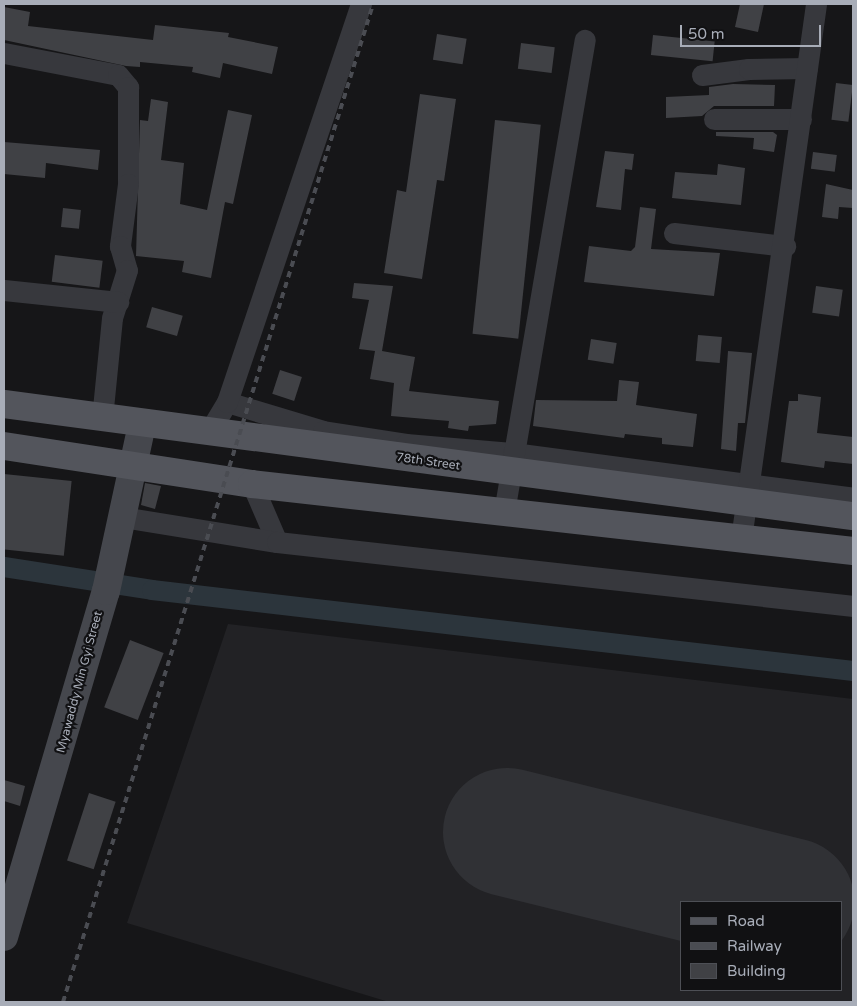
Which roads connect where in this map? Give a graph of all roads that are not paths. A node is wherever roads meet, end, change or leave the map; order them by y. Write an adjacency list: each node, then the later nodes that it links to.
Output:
1 (361, 4): 13 (street)
2 (816, 4): 5 (street)
3 (585, 40): 19 (street)
4 (4, 53): 12 (street)
5 (807, 68): 6 (street); 8 (street)
6 (702, 75)
7 (714, 119): 8 (street)
8 (801, 119): 10 (street)
9 (674, 233): 10 (street)
10 (785, 246): 22 (street)
11 (4, 290): 12 (street)
12 (118, 302): 15 (street)
13 (227, 402): 17 (street); 19 (street)
14 (4, 404): 15 (main road, 78th Street)
15 (102, 418): 16 (main road, 78th Street)
16 (142, 424): 17 (main road, 78th Street); 20 (main road, Myawaddy Min Gyi Street)
17 (209, 432): 19 (main road, 78th Street)
18 (4, 446): 20 (main road)
19 (512, 464): 22 (main road, 78th Street); 24 (street)
20 (134, 465): 21 (main road); 26 (main road, Myawaddy Min Gyi Street)
21 (252, 484): 24 (main road); 28 (street)
22 (749, 494): 23 (street); 25 (main road, 78th Street); 27 (street)
23 (853, 498)
24 (504, 512): 27 (main road)
25 (853, 516)
26 (122, 517): 28 (street); 31 (main road, Myawaddy Min Gyi Street)
27 (741, 539): 29 (main road)
28 (277, 542): 30 (street)
29 (853, 551)
30 (853, 606)
31 (4, 936)

